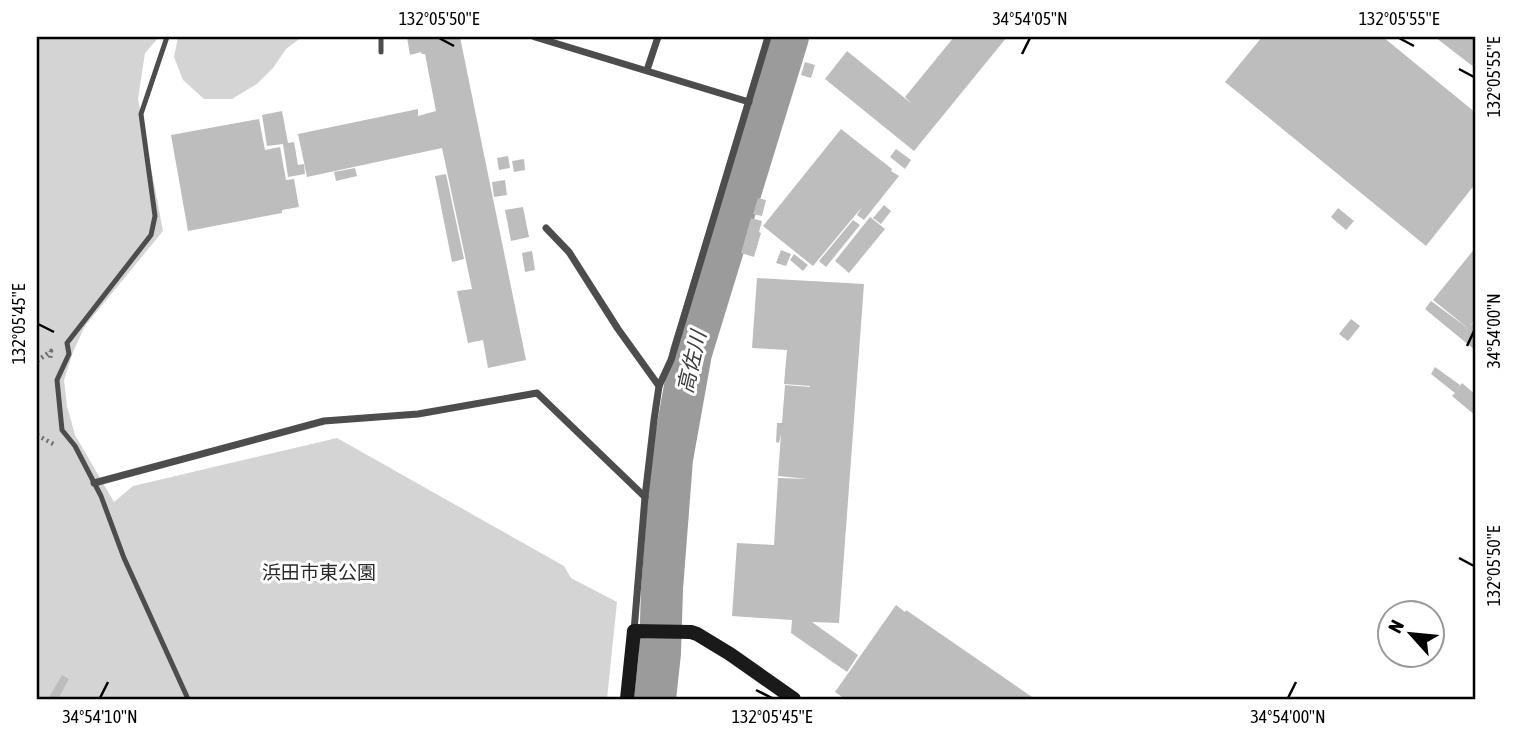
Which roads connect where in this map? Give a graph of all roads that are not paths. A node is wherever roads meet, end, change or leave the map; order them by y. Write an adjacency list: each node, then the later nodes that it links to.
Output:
1 (167, 37): 11 (lane)
2 (381, 37): 6 (lane)
3 (535, 37): 7 (street)
4 (658, 37): 7 (street)
5 (768, 37): 8 (street)
6 (381, 52)
7 (647, 71): 8 (street)
8 (749, 102): 10 (street)
9 (546, 228): 10 (street)
10 (660, 386): 12 (street)
11 (94, 483): 12 (street); 14 (lane)
12 (645, 497): 13 (street)
13 (640, 631): 15 (street); 16 (street)
14 (188, 699)
15 (627, 699)
16 (793, 699)

